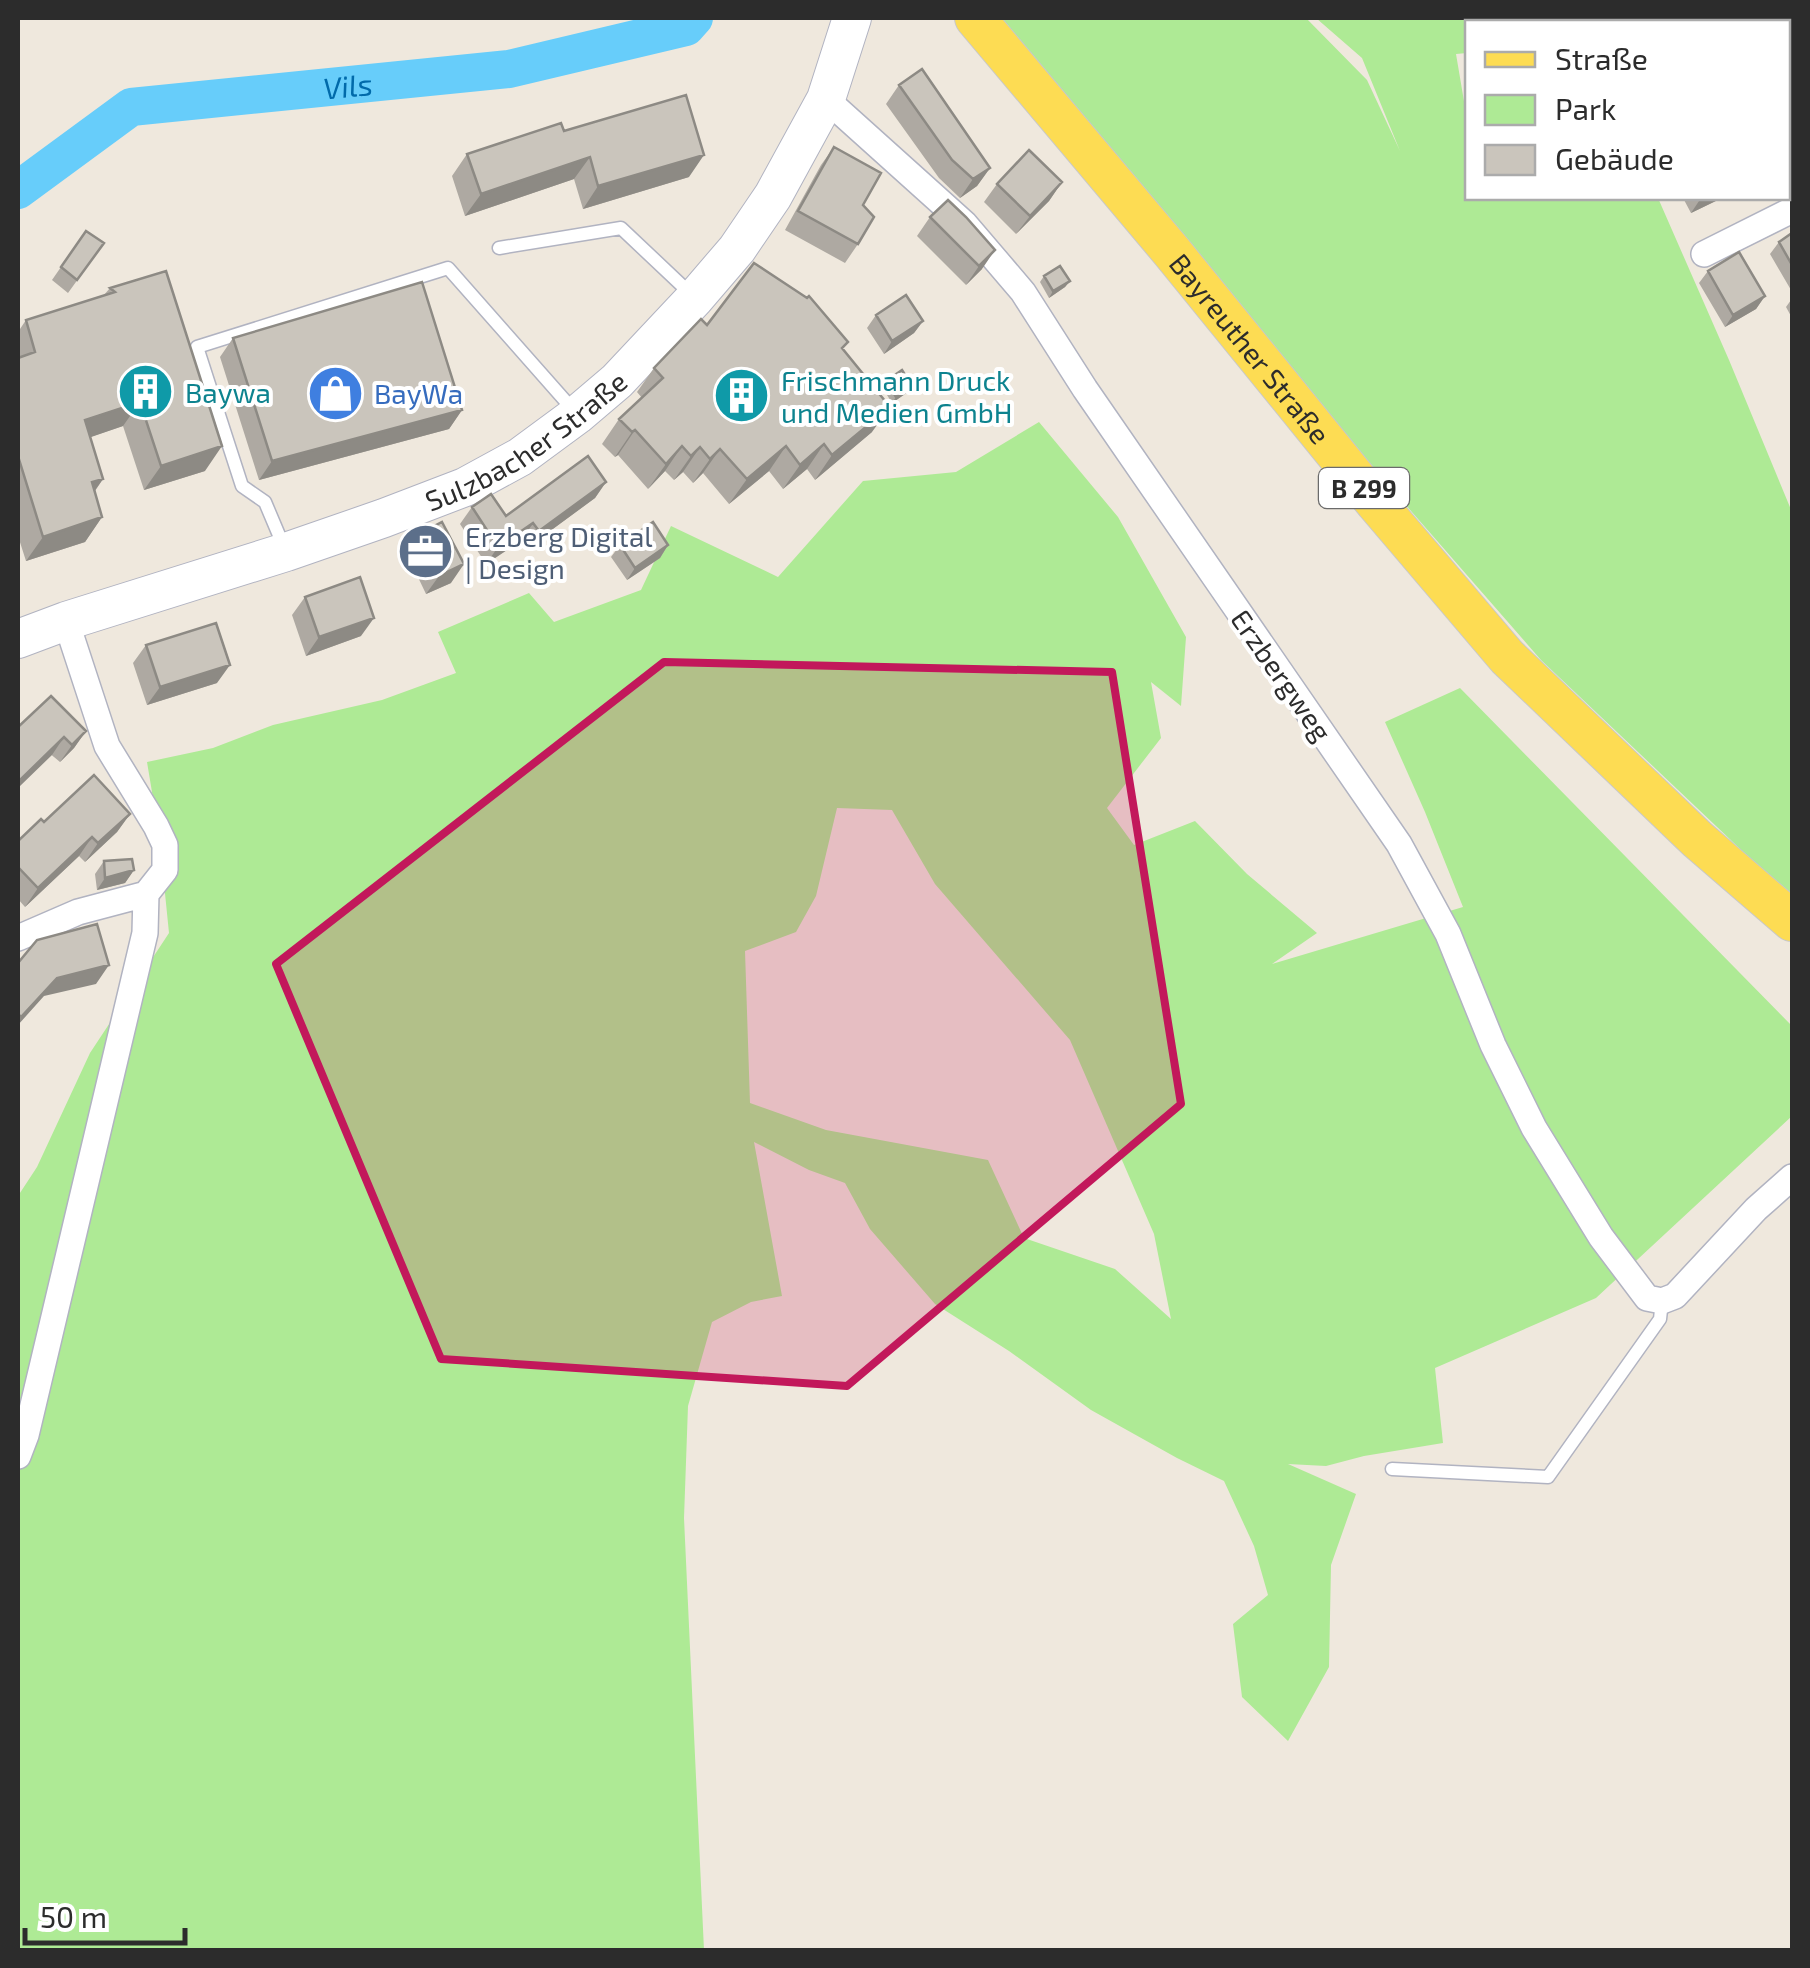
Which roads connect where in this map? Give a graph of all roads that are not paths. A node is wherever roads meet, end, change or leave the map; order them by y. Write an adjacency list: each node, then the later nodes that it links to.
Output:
1 (852, 18): 3 (main road, Sulzbacher Straße)
2 (974, 18): 13 (main road, Bayreuther Straße / B 299)
3 (826, 99): 7 (main road, Sulzbacher Straße); 16 (street, Erzbergweg)
4 (1792, 210): 6 (street)
5 (498, 248): 7 (lane)
6 (1704, 254)
7 (695, 298): 8 (main road, Sulzbacher Straße)
8 (578, 414): 9 (main road, Sulzbacher Straße); 9 (lane)
9 (286, 552): 10 (main road, Sulzbacher Straße)
10 (66, 621): 11 (main road, Sulzbacher Straße); 12 (street)
11 (18, 640)
12 (146, 894): 14 (street); 17 (street)
13 (1792, 921)
14 (18, 938)
15 (1792, 1177): 16 (street)
16 (1662, 1301): 18 (lane)
17 (18, 1456)
18 (1392, 1470)

